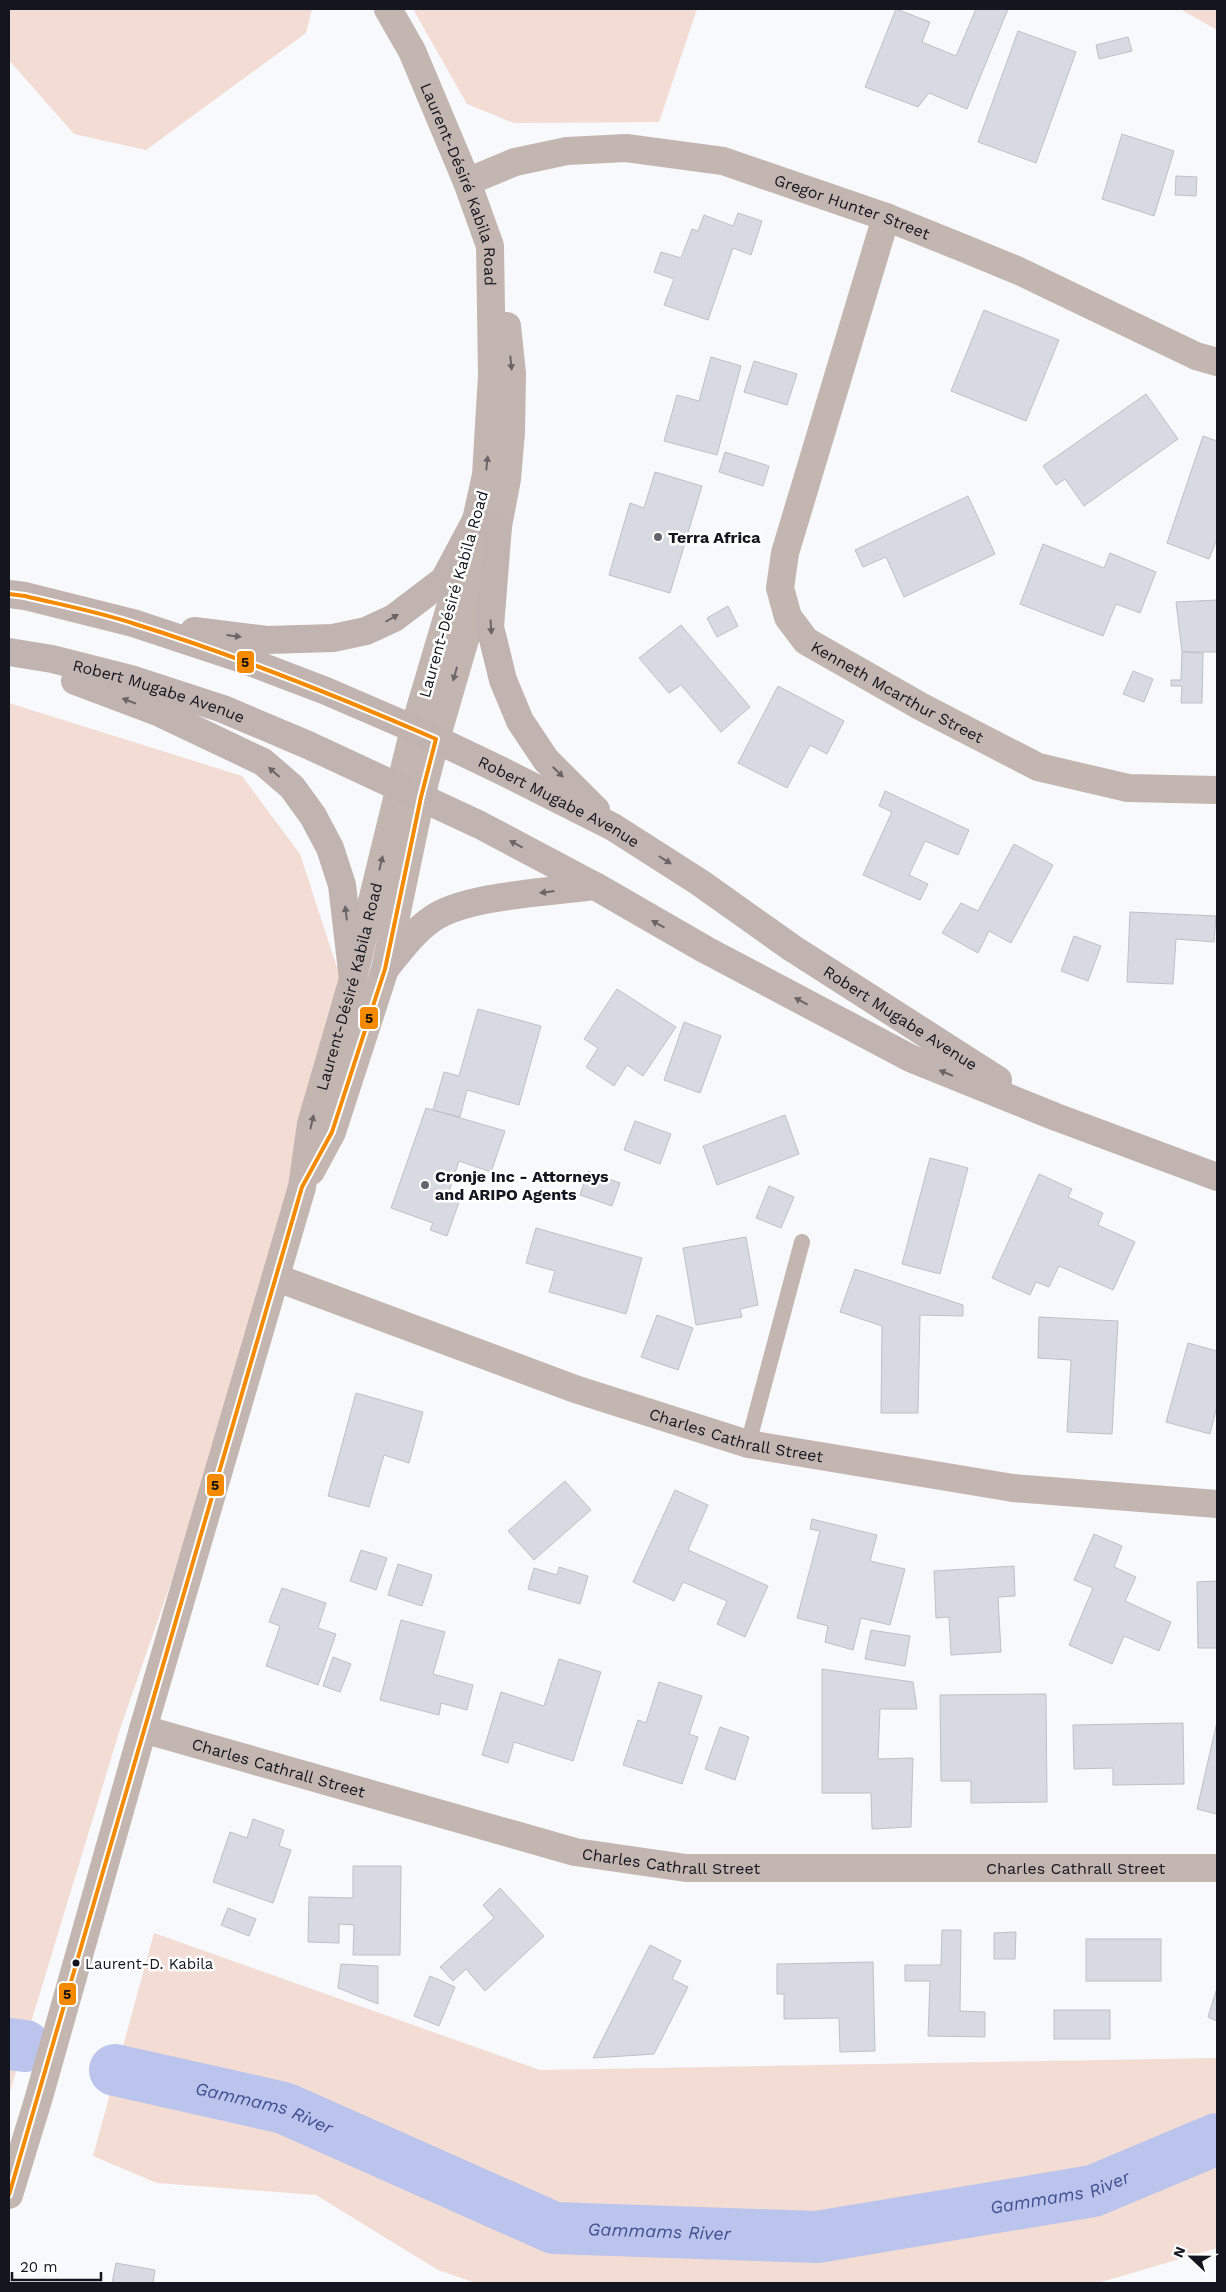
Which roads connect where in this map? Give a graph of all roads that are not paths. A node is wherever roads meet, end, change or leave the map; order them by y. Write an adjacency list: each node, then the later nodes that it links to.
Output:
1 (388, 9): 2 (street, Laurent-Désiré Kabila Road)
2 (468, 182): 3 (street, Gregor Hunter Street); 5 (street, Laurent-Désiré Kabila Road)
3 (886, 217): 4 (street, Gregor Hunter Street); 11 (street, Kenneth Mcarthur Street)
4 (1217, 362)
5 (487, 523): 7 (main road, one-way to 5); 10 (street, Laurent-Désiré Kabila Road); 13 (main road, one-way to 13)
6 (9, 594): 7 (main road, Robert Mugabe Avenue)
7 (133, 623): 10 (main road, Robert Mugabe Avenue)
8 (9, 652): 12 (main road, Robert Mugabe Avenue)
9 (9, 657): 16 (main road, one-way to 9)
10 (425, 734): 12 (street, Laurent-Désiré Kabila Road); 13 (main road, Robert Mugabe Avenue)
11 (1217, 790)
12 (410, 792): 14 (main road, Robert Mugabe Avenue, one-way to 12); 15 (street, Laurent-Désiré Kabila Road); 16 (street, Laurent-Désiré Kabila Road, one-way to 12)
13 (613, 827): 17 (main road, Robert Mugabe Avenue, one-way to 17)
14 (595, 886): 15 (main road, one-way to 15); 17 (main road, Robert Mugabe Avenue, one-way to 14)
15 (385, 969): 19 (street, Laurent-Désiré Kabila Road)
16 (353, 979): 19 (street, Laurent-Désiré Kabila Road, one-way to 16)
17 (1056, 1117): 18 (main road, Robert Mugabe Avenue)
18 (1217, 1177)
19 (302, 1187): 21 (street, Laurent-Désiré Kabila Road)
20 (802, 1242): 22 (lane)
21 (277, 1278): 22 (street, Charles Cathrall Street); 24 (street, Laurent-Désiré Kabila Road)
22 (748, 1444): 23 (street, Charles Cathrall Street)
23 (1217, 1504)
24 (142, 1730): 25 (street, Charles Cathrall Street); 26 (street, Laurent-Désiré Kabila Road)
25 (1217, 1868)
26 (9, 2195)

